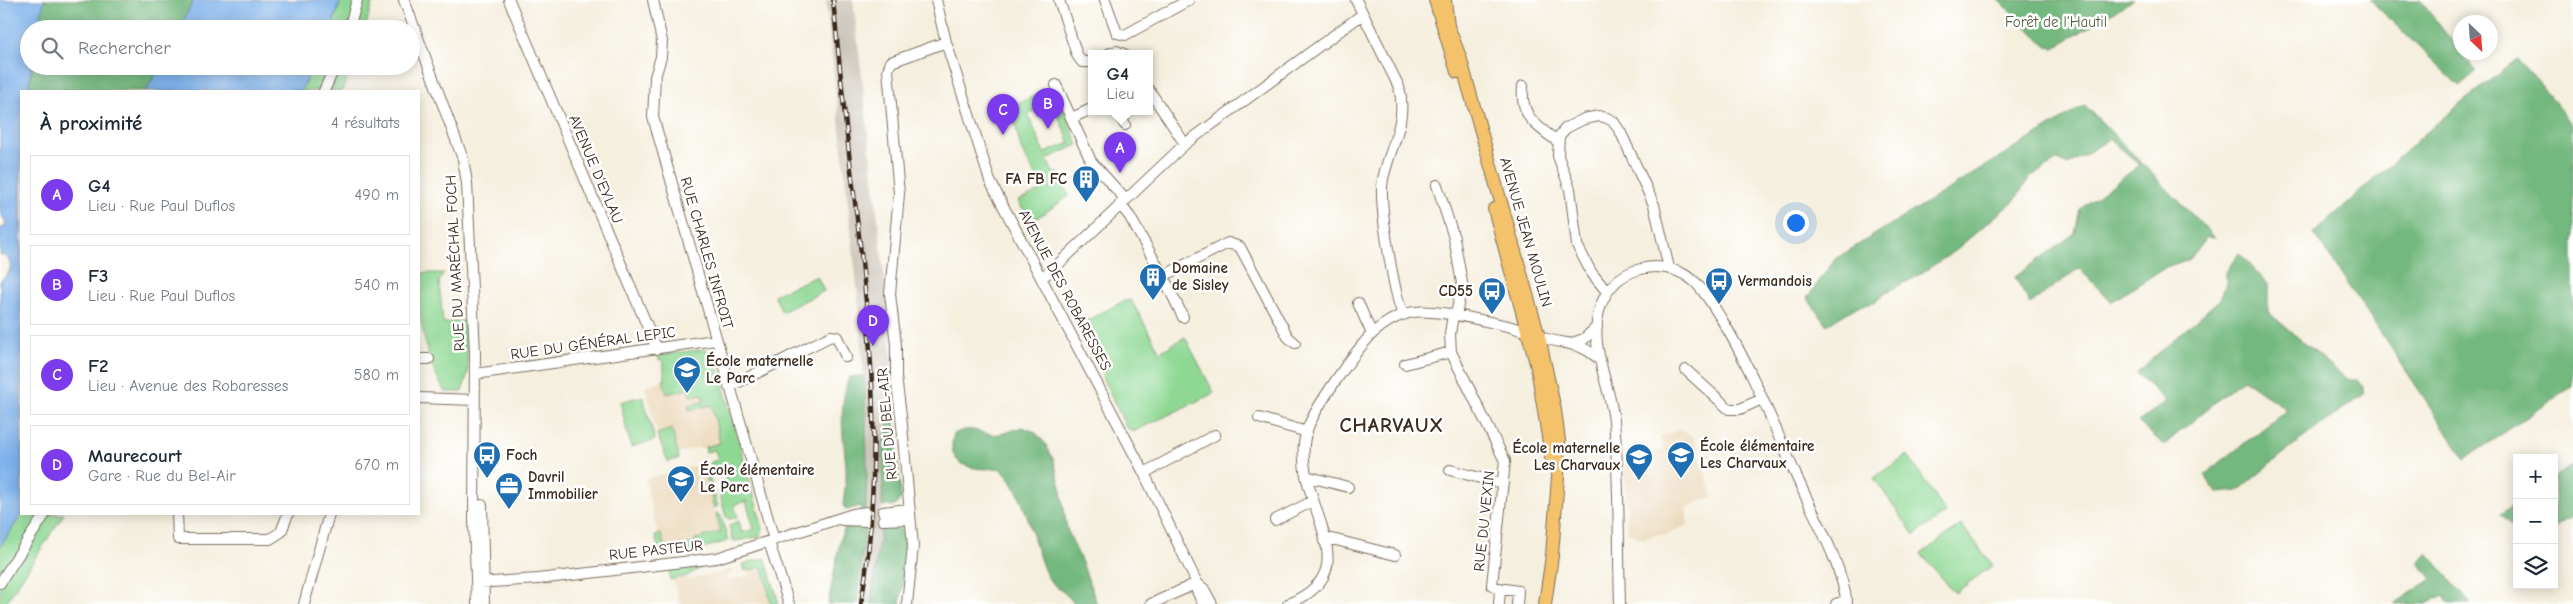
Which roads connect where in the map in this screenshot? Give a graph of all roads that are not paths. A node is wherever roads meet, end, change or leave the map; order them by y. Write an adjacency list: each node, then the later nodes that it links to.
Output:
1 (357, 0): 13 (street)
2 (404, 0): 14 (street, RUE DU MARÉCHAL FOCH)
3 (509, 0): 48 (street, AVENUE D'EYLAU)
4 (653, 0): 44 (street, RUE CHARLES INFROIT)
5 (936, 0): 15 (street, AVENUE DES ROBARESSES)
6 (1060, 0): 17 (street)
7 (1105, 0): 8 (street)
8 (1189, 0)
9 (1356, 0): 12 (street)
10 (1435, 0): 40 (main road, AVENUE JEAN MOULIN)
11 (1444, 0): 42 (main road, AVENUE JEAN MOULIN)
12 (1363, 14): 28 (street); 36 (street)
13 (351, 20)
14 (411, 20)
15 (946, 42): 33 (street, AVENUE DES ROBARESSES); 67 (street, RUE DU BEL-AIR)
16 (420, 43): 53 (street, RUE DU MARÉCHAL FOCH)
17 (1088, 62)
18 (331, 75): 21 (street)
19 (1056, 85): 25 (street)
20 (1523, 86): 27 (street)
21 (324, 90)
22 (1153, 96): 28 (street)
23 (1088, 110): 25 (street)
24 (1121, 115): 26 (street)
25 (1072, 118): 30 (street)
26 (1125, 125)
27 (1557, 141): 31 (street); 34 (street)
28 (1185, 144): 30 (street)
29 (1437, 185): 37 (street, RUE DU VEXIN)
30 (1122, 202): 32 (street); 33 (street)
31 (1669, 268): 34 (street); 56 (street)
32 (1163, 276): 38 (street); 45 (street)
33 (1042, 277): 62 (street, AVENUE DES ROBARESSES)
34 (1607, 292): 39 (street)
35 (1358, 303): 41 (street)
36 (1403, 315): 37 (street); 41 (street)
37 (1455, 316): 40 (street); 49 (street, RUE DU VEXIN)
38 (1183, 317)
39 (1597, 327): 43 (street); 47 (street)
40 (1527, 331): 42 (street); 74 (main road, AVENUE JEAN MOULIN)
41 (1372, 334): 59 (street)
42 (1539, 337): 46 (street); 74 (main road, AVENUE JEAN MOULIN)
43 (1584, 339): 46 (street); 47 (street)
44 (715, 340): 48 (street, RUE DU GÉNÉRAL LEPIC); 54 (street, RUE CHARLES INFROIT)
45 (1295, 343)
46 (1572, 343): 47 (street)
47 (1593, 347): 96 (street)
48 (657, 349): 53 (street, RUE DU GÉNÉRAL LEPIC)
49 (1451, 352): 51 (street); 64 (street, RUE DU VEXIN)
50 (846, 357): 54 (street)
51 (1405, 364)
52 (1686, 370): 56 (street)
53 (475, 374): 57 (street, RUE DU MARÉCHAL FOCH)
54 (729, 387): 77 (street, RUE CHARLES INFROIT)
55 (420, 398): 57 (street)
56 (1762, 399): 83 (street)
57 (475, 400): 80 (street, RUE DU MARÉCHAL FOCH)
58 (1260, 418): 59 (street)
59 (1307, 432): 63 (street)
60 (1215, 435): 62 (street)
61 (1450, 470): 64 (street)
62 (1144, 473): 81 (street, AVENUE DES ROBARESSES)
63 (1306, 476): 65 (street); 66 (street)
64 (1503, 484): 82 (street, RUE DU VEXIN)
65 (1348, 487)
66 (1313, 501): 75 (street); 76 (street)
67 (910, 514): 73 (street); 88 (street, RUE DU BEL-AIR)
68 (44, 515): 79 (street)
69 (177, 515): 70 (street)
70 (288, 515)
71 (329, 515): 84 (street)
72 (866, 516): 77 (street, RUE PASTEUR)
73 (883, 516)
74 (1555, 518): 95 (main road)
75 (1275, 520)
76 (1324, 540): 78 (street); 92 (street)
77 (771, 541): 80 (street, RUE PASTEUR); 87 (street, RUE CHARLES INFROIT)
78 (1395, 556)
79 (0, 583)
80 (480, 583): 85 (street, RUE DU MARÉCHAL FOCH); 86 (street, RUE DU MARÉCHAL FOCH)
81 (1197, 583): 89 (street); 90 (street, AVENUE DES ROBARESSES); 91 (street, AVENUE DES ROBARESSES)
82 (1500, 588): 93 (street, RUE DU VEXIN); 94 (street, RUE DU VEXIN)
83 (1847, 602): 97 (street)
84 (304, 604)
85 (477, 604)
86 (484, 604)
87 (789, 604)
88 (907, 604)
89 (1151, 604)
90 (1203, 604)
91 (1212, 604)
92 (1288, 604)
93 (1499, 604)
94 (1517, 604)
95 (1545, 604)
96 (1620, 604)
97 (1836, 604)

